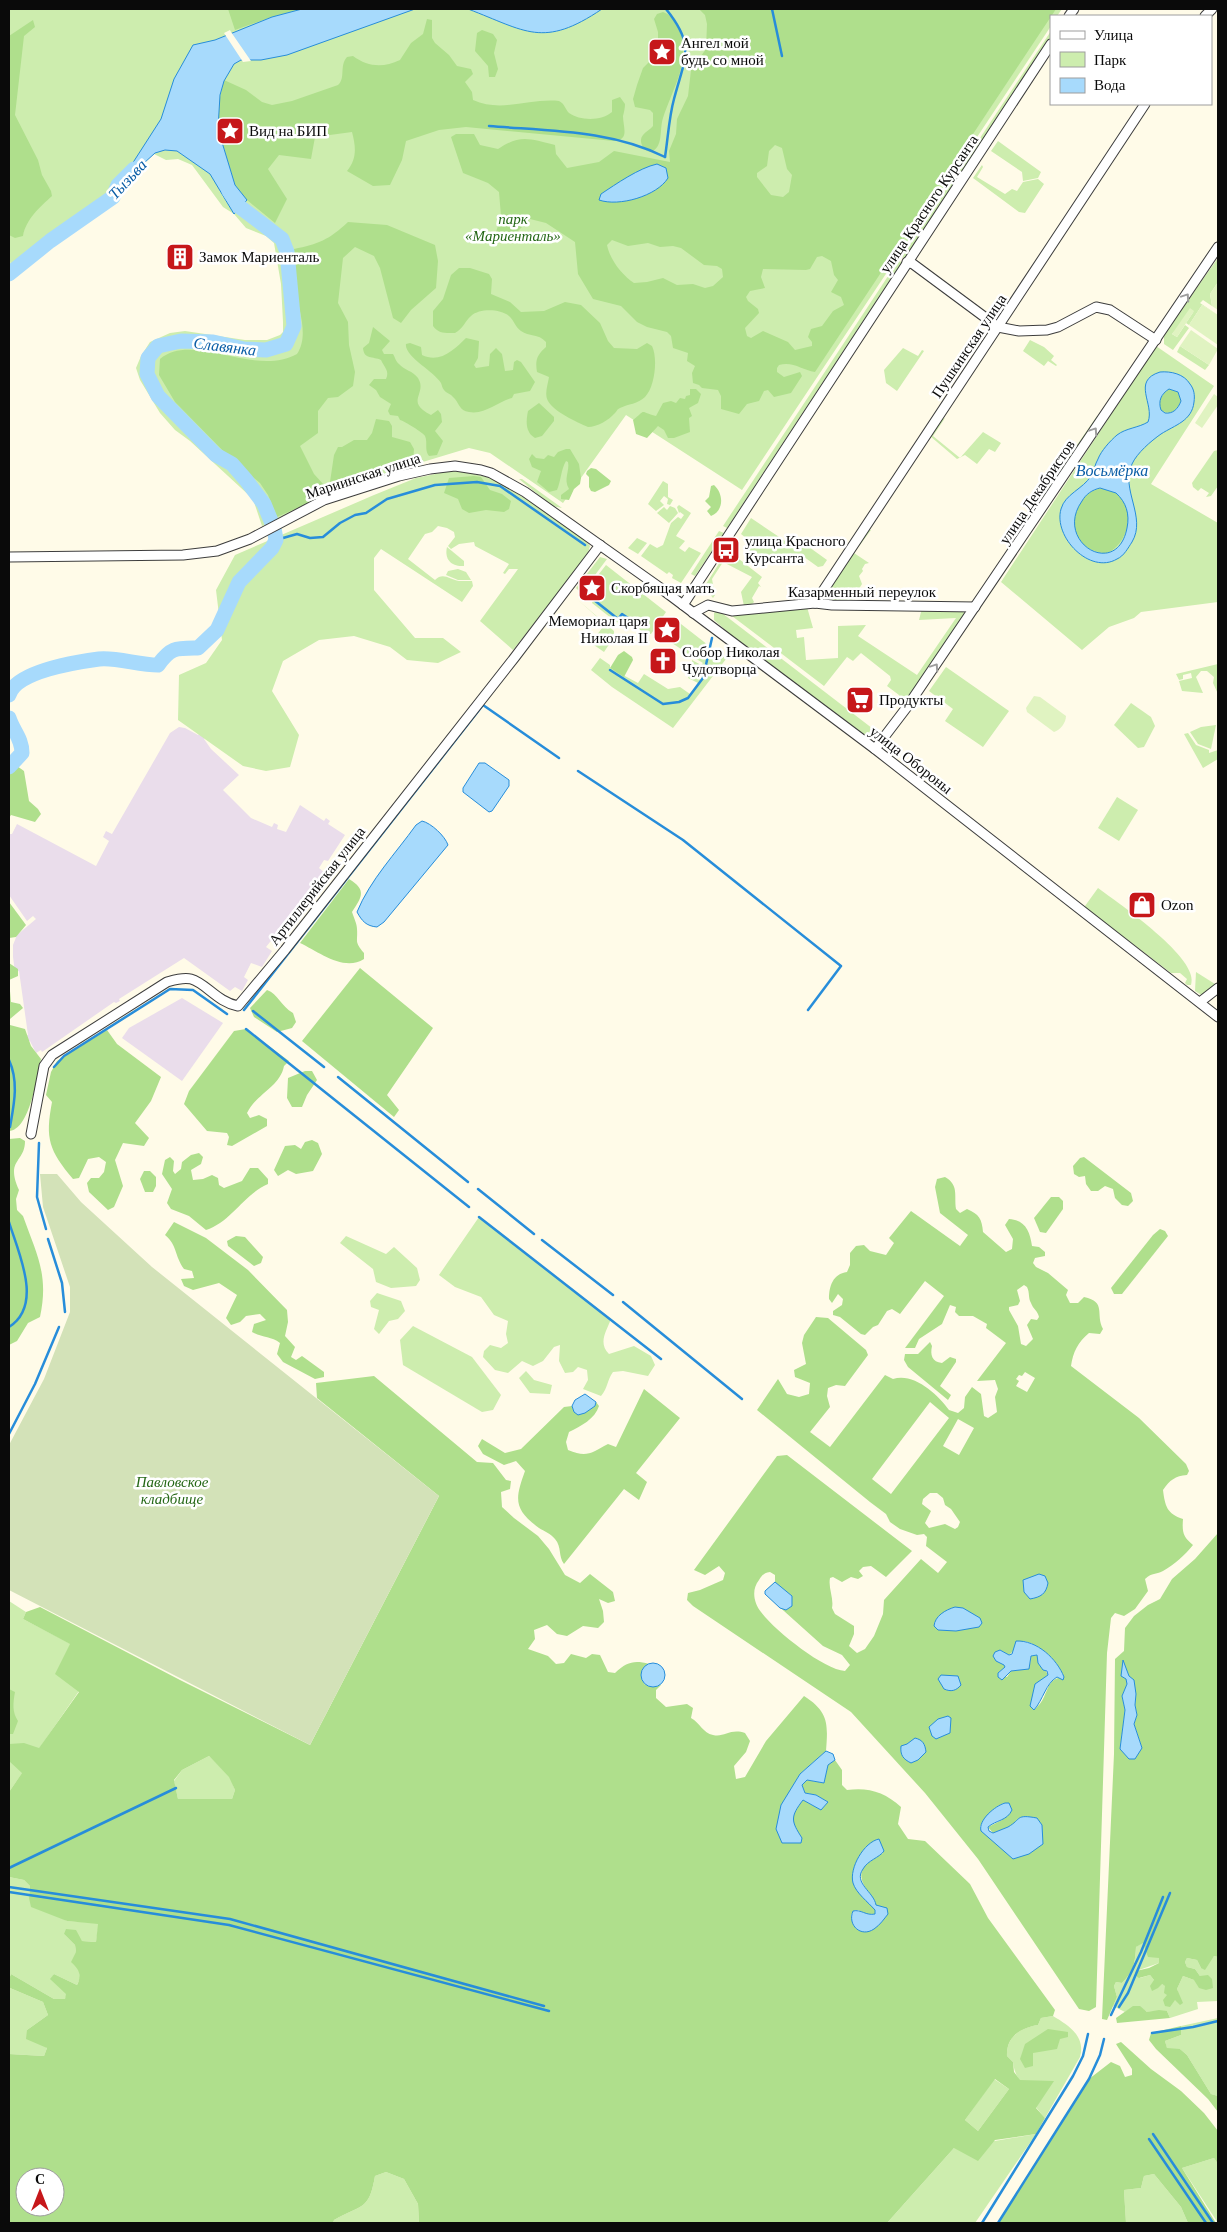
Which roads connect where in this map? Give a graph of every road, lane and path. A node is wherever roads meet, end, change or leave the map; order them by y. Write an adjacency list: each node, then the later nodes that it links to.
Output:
1 (1050, 46): 4 (street, улица Красного Курсанта)
2 (1144, 105): 5 (street, Пушкинская улица)
3 (1218, 247): 6 (street, улица Декабристов, one-way to 3)
4 (907, 262): 5 (street); 11 (street, улица Красного Курсанта)
5 (998, 327): 6 (street); 10 (street, Пушкинская улица)
6 (1156, 340): 12 (street, улица Декабристов, one-way to 6)
7 (558, 515): 8 (street, улица Обороны); 9 (street, Мариинская улица)
8 (600, 545): 11 (street, улица Обороны); 18 (street, Артиллерийская улица)
9 (9, 557)
10 (814, 603): 12 (street, Казарменный переулок); 13 (street, Казарменный переулок)
11 (683, 605): 13 (street, улица Обороны)
12 (975, 607): 14 (street, улица Декабристов, one-way to 12)
13 (693, 613): 14 (street, улица Обороны)
14 (875, 749): 16 (street, улица Обороны)
15 (1218, 988): 16 (street)
16 (1200, 1002): 17 (street, улица Обороны)
17 (1218, 1017)
18 (31, 1134)

